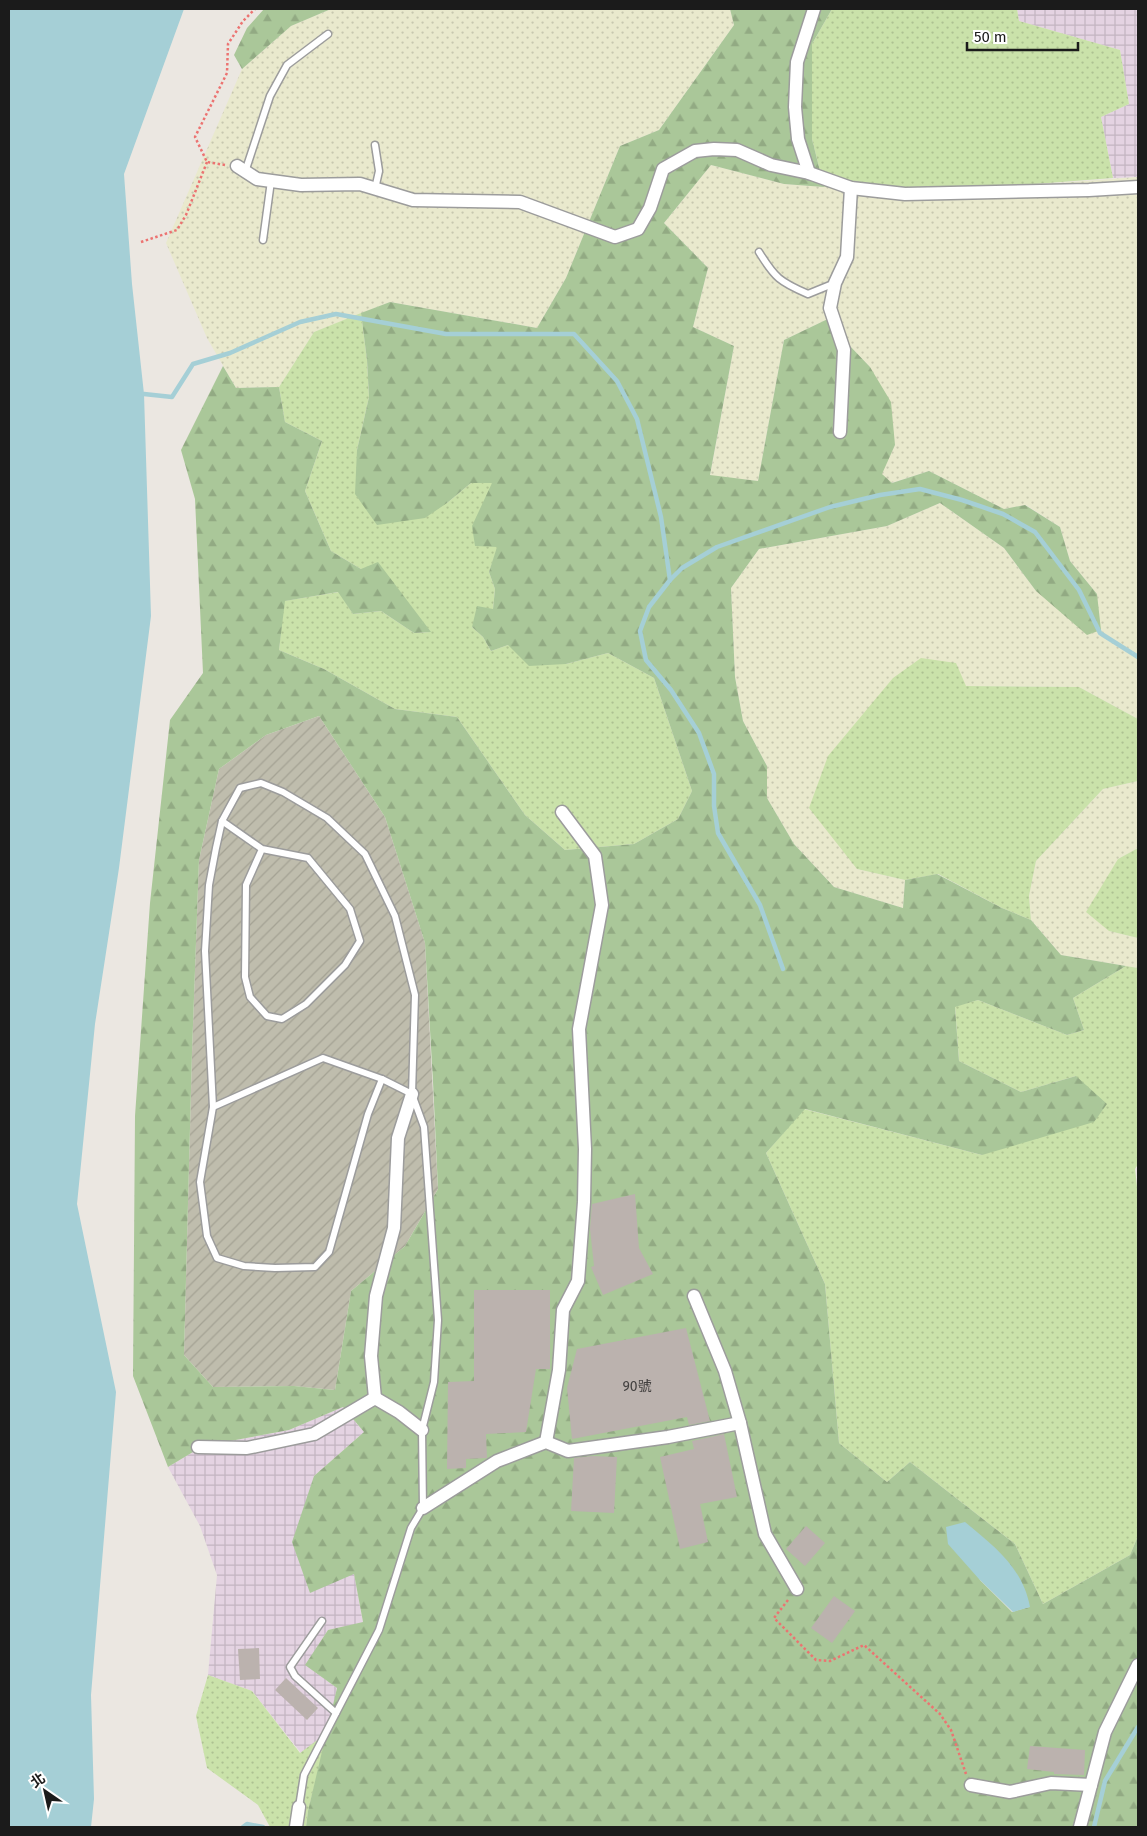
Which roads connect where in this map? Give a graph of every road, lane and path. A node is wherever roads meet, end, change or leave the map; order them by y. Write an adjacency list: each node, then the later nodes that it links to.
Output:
1 (255, 9): 5 (path)
2 (814, 9): 7 (street)
3 (328, 34): 6 (lane)
4 (375, 145): 11 (lane)
5 (207, 162): 6 (path); 13 (path)
6 (241, 169): 8 (street)
7 (809, 173): 10 (street); 11 (street)
8 (272, 181): 11 (street); 12 (lane)
9 (1138, 186): 10 (street)
10 (851, 188): 15 (street)
11 (375, 189)
12 (263, 240)
13 (141, 242)
14 (759, 252): 15 (lane)
15 (835, 283): 16 (street)
16 (840, 432)
17 (562, 812): 27 (street)
18 (222, 821): 19 (lane); 21 (lane); 22 (lane)
19 (262, 850): 19 (lane)
20 (382, 1079): 21 (lane); 22 (lane); 22 (lane)
21 (412, 1094): 24 (street); 26 (lane)
22 (213, 1106)
23 (694, 1296): 25 (street)
24 (375, 1398): 26 (street); 28 (street)
25 (740, 1423): 27 (street); 30 (street)
26 (422, 1430): 29 (lane)
27 (546, 1442): 29 (street)
28 (198, 1447)
29 (423, 1508): 33 (lane)
30 (797, 1589): 34 (path)
31 (322, 1621): 33 (lane)
32 (1138, 1665): 35 (street)
33 (336, 1712): 36 (lane)
34 (971, 1785): 35 (street)
35 (1091, 1785): 38 (street)
36 (298, 1807): 37 (street)
37 (296, 1827)
38 (1080, 1827)

